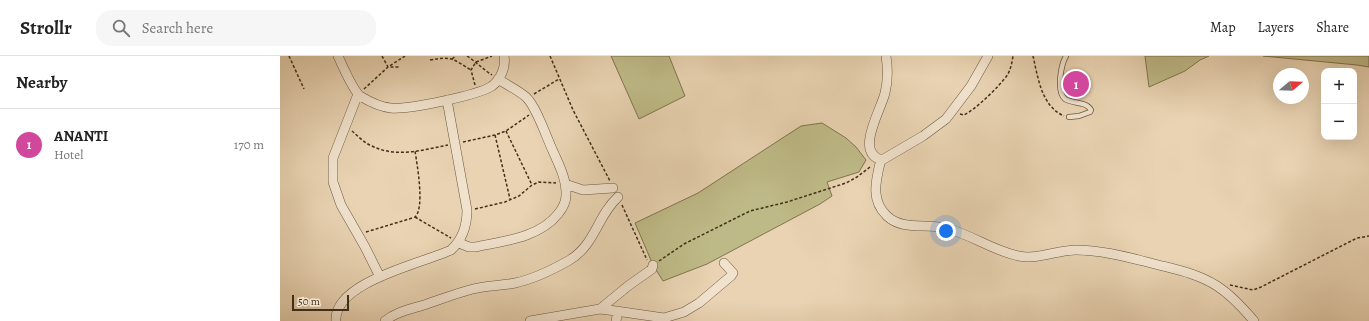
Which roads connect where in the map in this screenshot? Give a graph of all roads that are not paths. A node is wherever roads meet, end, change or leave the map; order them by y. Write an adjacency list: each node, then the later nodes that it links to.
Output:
1 (338, 56): 7 (street)
2 (504, 56): 6 (street)
3 (886, 56): 10 (street)
4 (988, 56): 10 (street)
5 (1066, 56): 9 (lane)
6 (498, 80): 8 (street); 11 (street)
7 (358, 94): 8 (street); 17 (street)
8 (447, 100): 14 (street)
9 (1069, 117)
10 (879, 159): 24 (street)
11 (565, 184): 12 (street); 14 (street)
12 (613, 188)
13 (618, 197): 21 (street)
14 (458, 243): 17 (street)
15 (724, 263): 19 (street)
16 (653, 267): 18 (street)
17 (380, 277): 20 (street)
18 (600, 309): 19 (street); 22 (street)
19 (616, 311): 23 (street)
20 (336, 321)
21 (385, 321)
22 (530, 321)
23 (616, 321)
24 (1254, 321)

